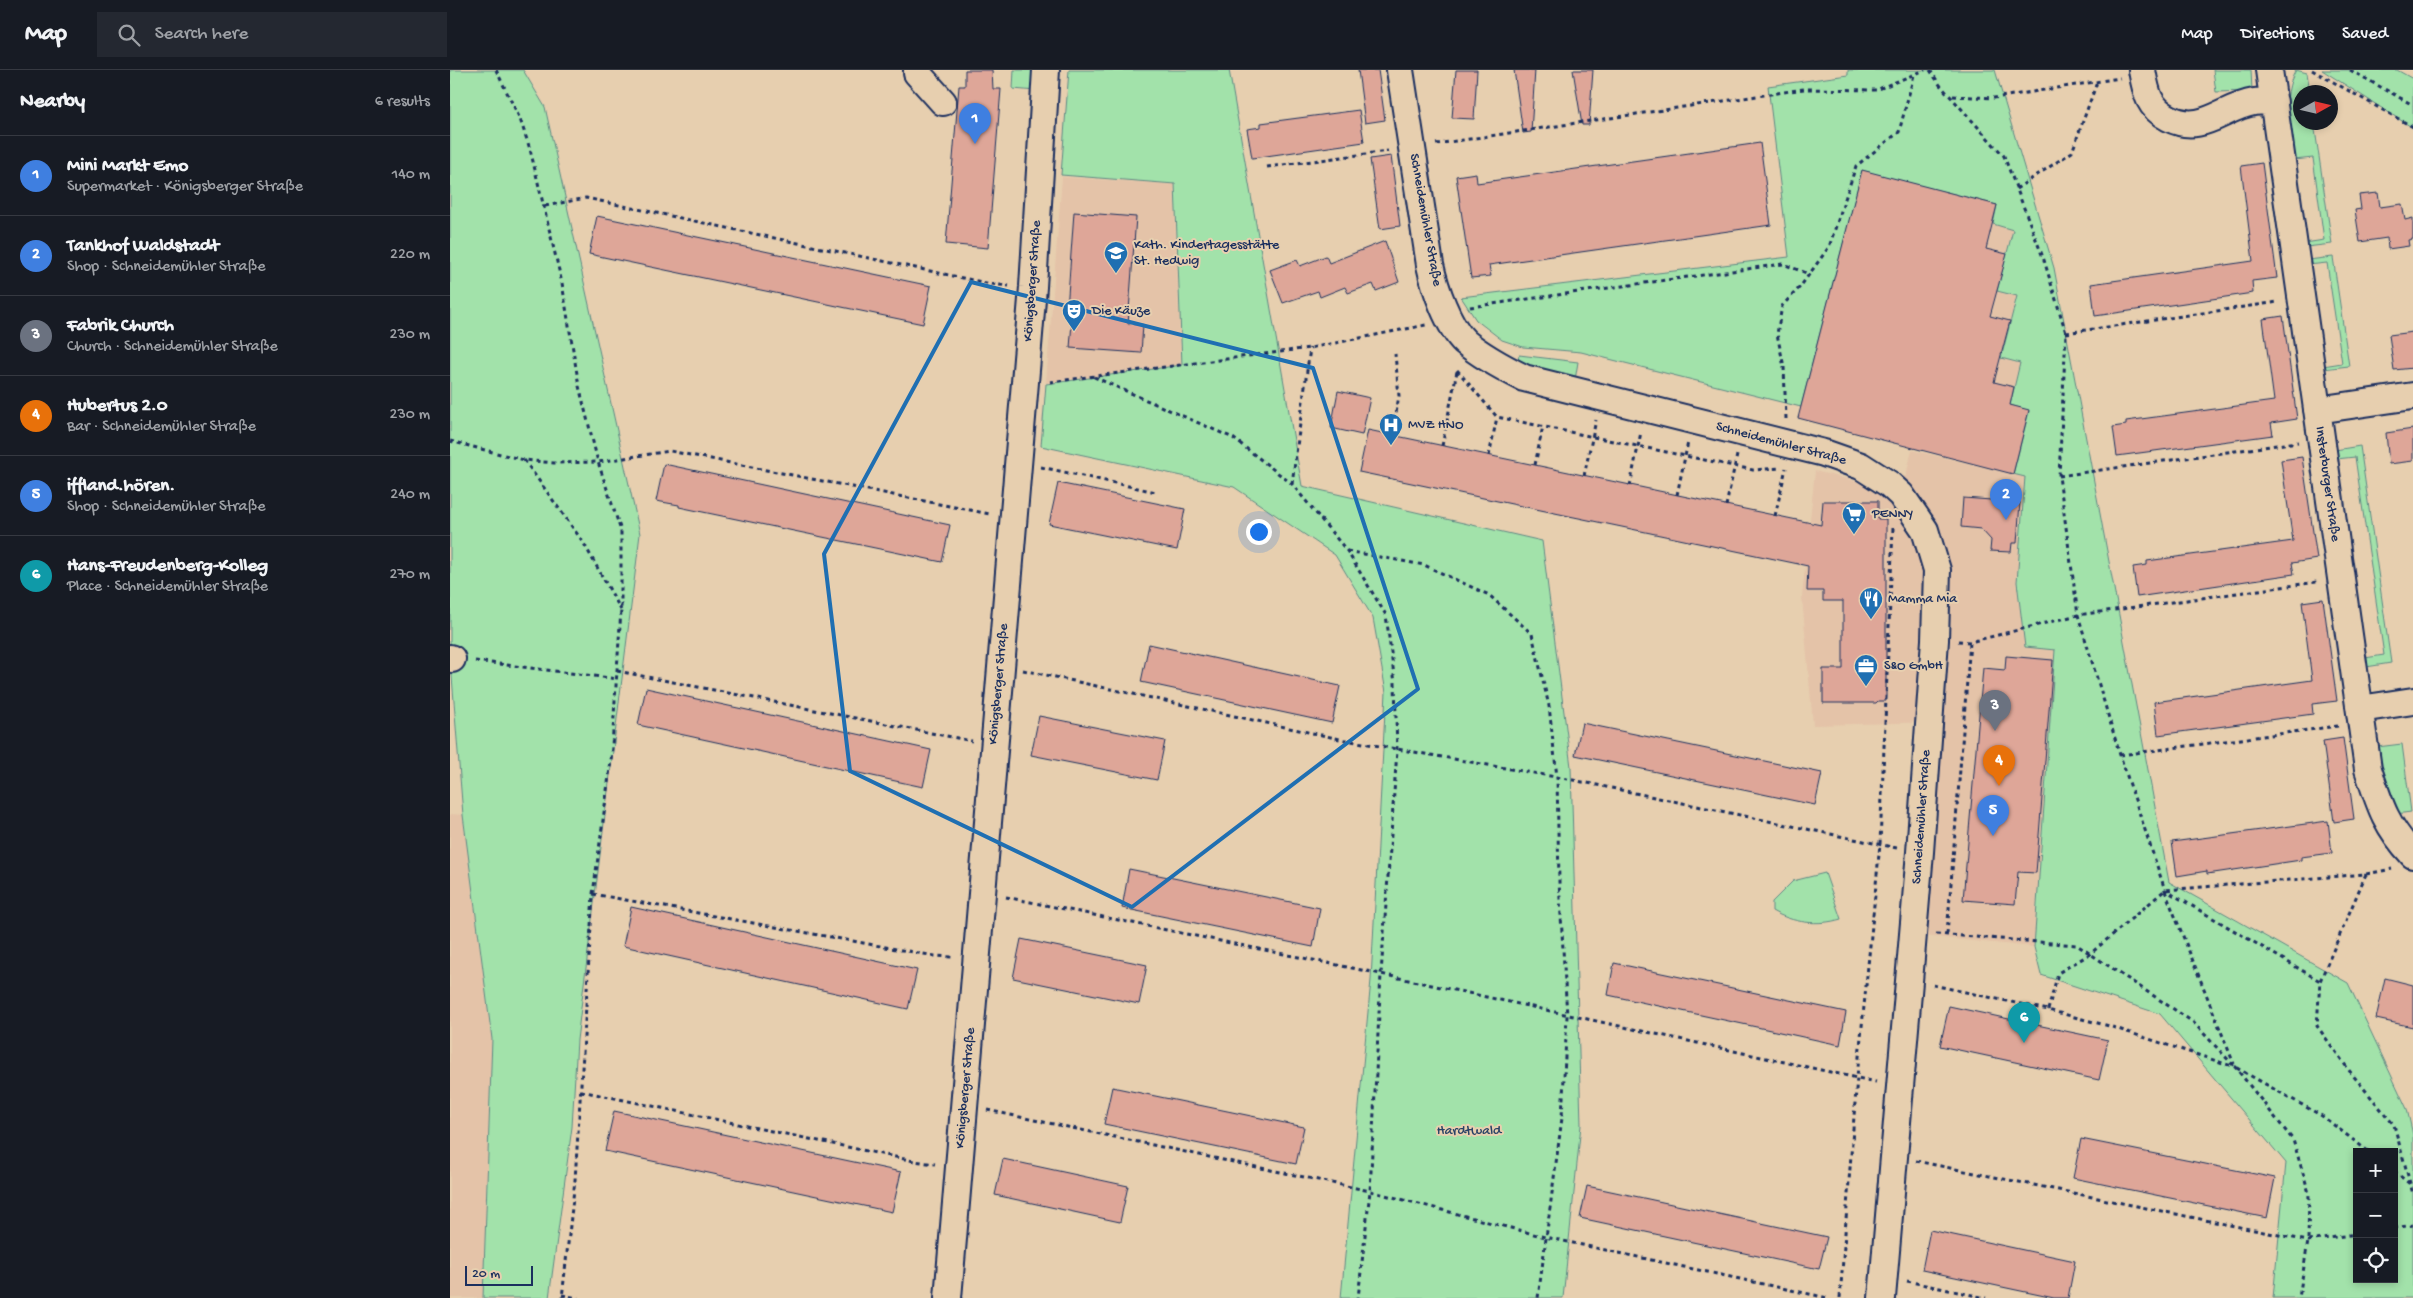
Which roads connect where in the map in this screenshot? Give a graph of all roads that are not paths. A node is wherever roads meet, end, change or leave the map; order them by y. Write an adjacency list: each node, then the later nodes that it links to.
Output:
1 (917, 70): 7 (street)
2 (1046, 70): 15 (street, Königsberger Straße)
3 (1400, 70): 14 (street, Schneidemühler Straße)
4 (2142, 70): 8 (street)
5 (2269, 70): 8 (street, Insterburger Straße)
6 (2285, 70): 8 (street, Insterburger Straße)
7 (943, 102)
8 (2274, 102): 10 (street, Insterburger Straße)
9 (2413, 396): 10 (street)
10 (2317, 410): 12 (street, Insterburger Straße)
11 (2413, 701): 12 (street)
12 (2361, 716): 13 (street, Insterburger Straße)
13 (2404, 861)
14 (1883, 1287)
15 (948, 1298)

